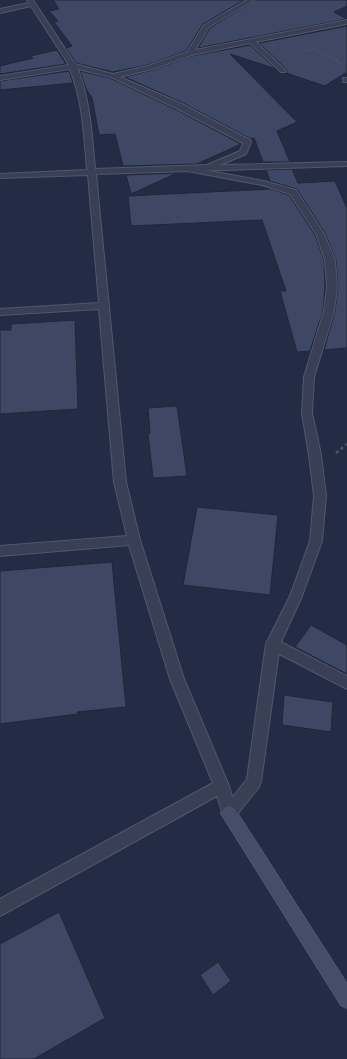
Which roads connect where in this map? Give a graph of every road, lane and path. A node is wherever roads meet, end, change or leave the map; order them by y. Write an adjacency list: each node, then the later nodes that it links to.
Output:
1 (251, 0): 6 (street)
2 (32, 2): 3 (street); 9 (street)
3 (0, 11)
4 (347, 22): 5 (street)
5 (250, 40): 6 (street); 7 (street)
6 (190, 53): 11 (street)
7 (268, 58): 8 (path); 10 (street)
8 (347, 65)
9 (73, 66): 11 (street); 12 (street); 16 (street)
10 (283, 71)
11 (113, 76): 15 (street)
12 (0, 78)
13 (347, 164): 15 (street)
14 (185, 168): 15 (street); 16 (street); 22 (street)
15 (205, 168)
16 (92, 172): 17 (street); 18 (street)
17 (0, 176)
18 (103, 306): 19 (street); 20 (street)
19 (0, 312)
20 (134, 540): 21 (street); 24 (street)
21 (0, 551)
22 (273, 644): 23 (street); 25 (street)
23 (347, 683)
24 (222, 786): 25 (street); 26 (street)
25 (229, 813): 27 (street)
26 (0, 908)
27 (347, 999)

